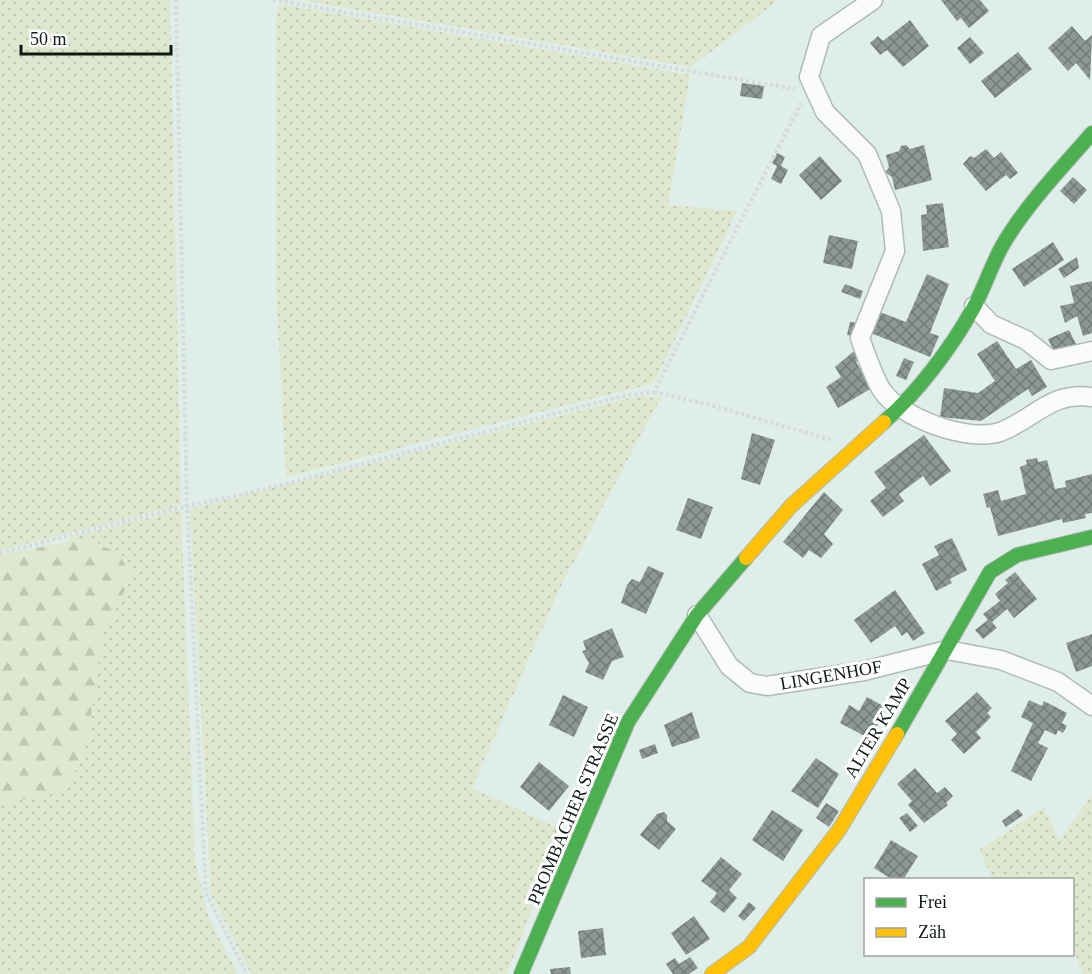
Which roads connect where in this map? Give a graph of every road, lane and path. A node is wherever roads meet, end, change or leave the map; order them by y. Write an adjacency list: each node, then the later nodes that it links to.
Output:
1 (176, 0): 12 (path)
2 (273, 0): 4 (path)
3 (873, 0): 4 (street)
4 (816, 93): 8 (path); 10 (street)
5 (1092, 133): 6 (street, PROMBACHER STRASSE)
6 (974, 306): 7 (street); 10 (street, PROMBACHER STRASSE)
7 (1092, 351)
8 (654, 392): 11 (path); 12 (path)
9 (1092, 397): 10 (street)
10 (898, 409): 11 (street, PROMBACHER STRASSE)
11 (855, 448): 15 (street, PROMBACHER STRASSE)
12 (187, 506): 14 (path); 18 (path)
13 (1092, 537): 16 (street, ALTER KAMP)
14 (0, 553)
15 (697, 615): 16 (street, LINGENHOF); 19 (street, PROMBACHER STRASSE)
16 (947, 650): 17 (street, LINGENHOF); 20 (street, ALTER KAMP)
17 (1092, 706)
18 (247, 974)
19 (521, 974)
20 (712, 974)

